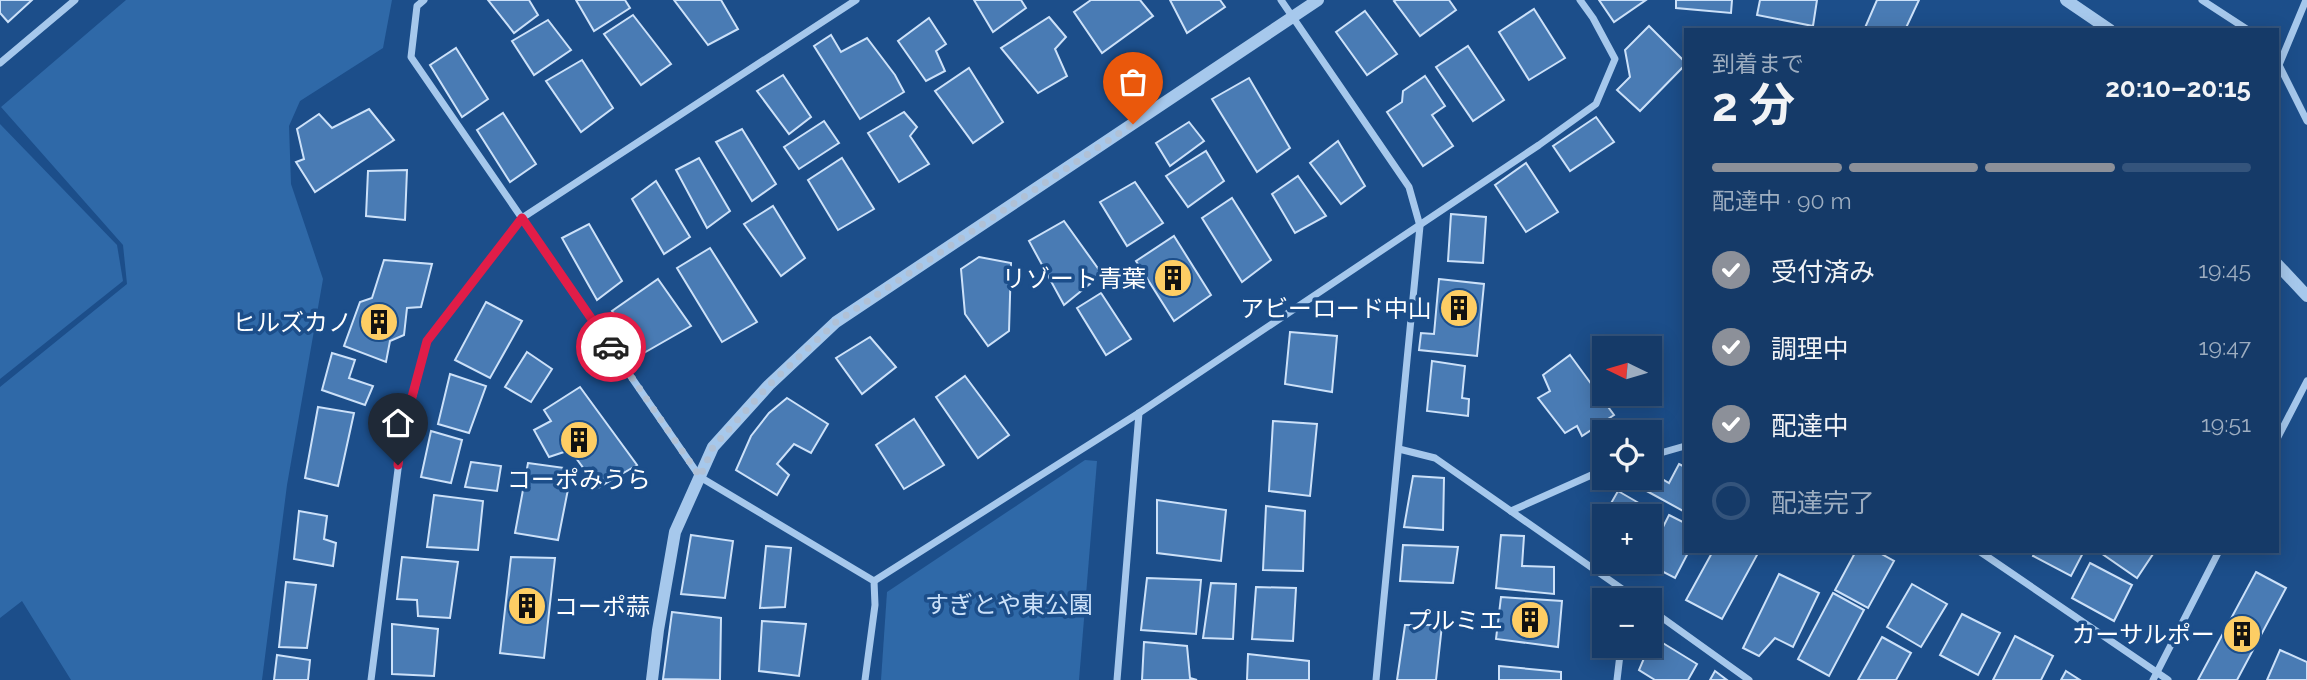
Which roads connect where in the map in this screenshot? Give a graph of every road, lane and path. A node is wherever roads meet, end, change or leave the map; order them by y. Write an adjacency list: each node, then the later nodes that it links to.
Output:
1 (75, 0): 14 (street)
2 (424, 0): 17 (street)
3 (856, 0): 17 (street)
4 (1281, 0): 10 (street)
5 (1318, 0): 10 (street)
6 (1580, 0): 18 (street)
7 (2066, 0): 11 (street)
8 (2202, 0): 12 (street)
9 (2306, 0): 13 (street)
10 (1293, 17): 18 (street); 28 (street)
11 (2107, 28)
12 (2245, 28)
13 (2279, 60)
14 (0, 63)
15 (2279, 64): 16 (street)
16 (2307, 121)
17 (522, 218): 28 (street); 39 (street)
18 (1420, 226): 22 (street); 25 (street)
19 (2279, 266): 20 (street)
20 (2307, 296)
21 (2307, 381): 23 (street)
22 (1139, 412): 34 (street); 42 (street)
23 (2279, 435)
24 (1684, 446): 26 (street)
25 (1399, 449): 29 (street); 43 (street)
26 (1662, 453)
27 (1592, 474): 29 (street)
28 (700, 477): 34 (street); 40 (street)
29 (1511, 512): 35 (street)
30 (1982, 553): 33 (street)
31 (1997, 553): 33 (street)
32 (2218, 553): 38 (street)
33 (1993, 559): 38 (street)
34 (874, 581): 41 (street)
35 (1615, 588)
36 (1662, 618): 45 (street)
37 (1620, 658): 44 (street)
38 (2157, 671): 46 (street); 47 (street)
39 (371, 680)
40 (652, 680)
41 (865, 680)
42 (1117, 680)
43 (1376, 680)
44 (1617, 680)
45 (1749, 680)
46 (2153, 680)
47 (2168, 680)

